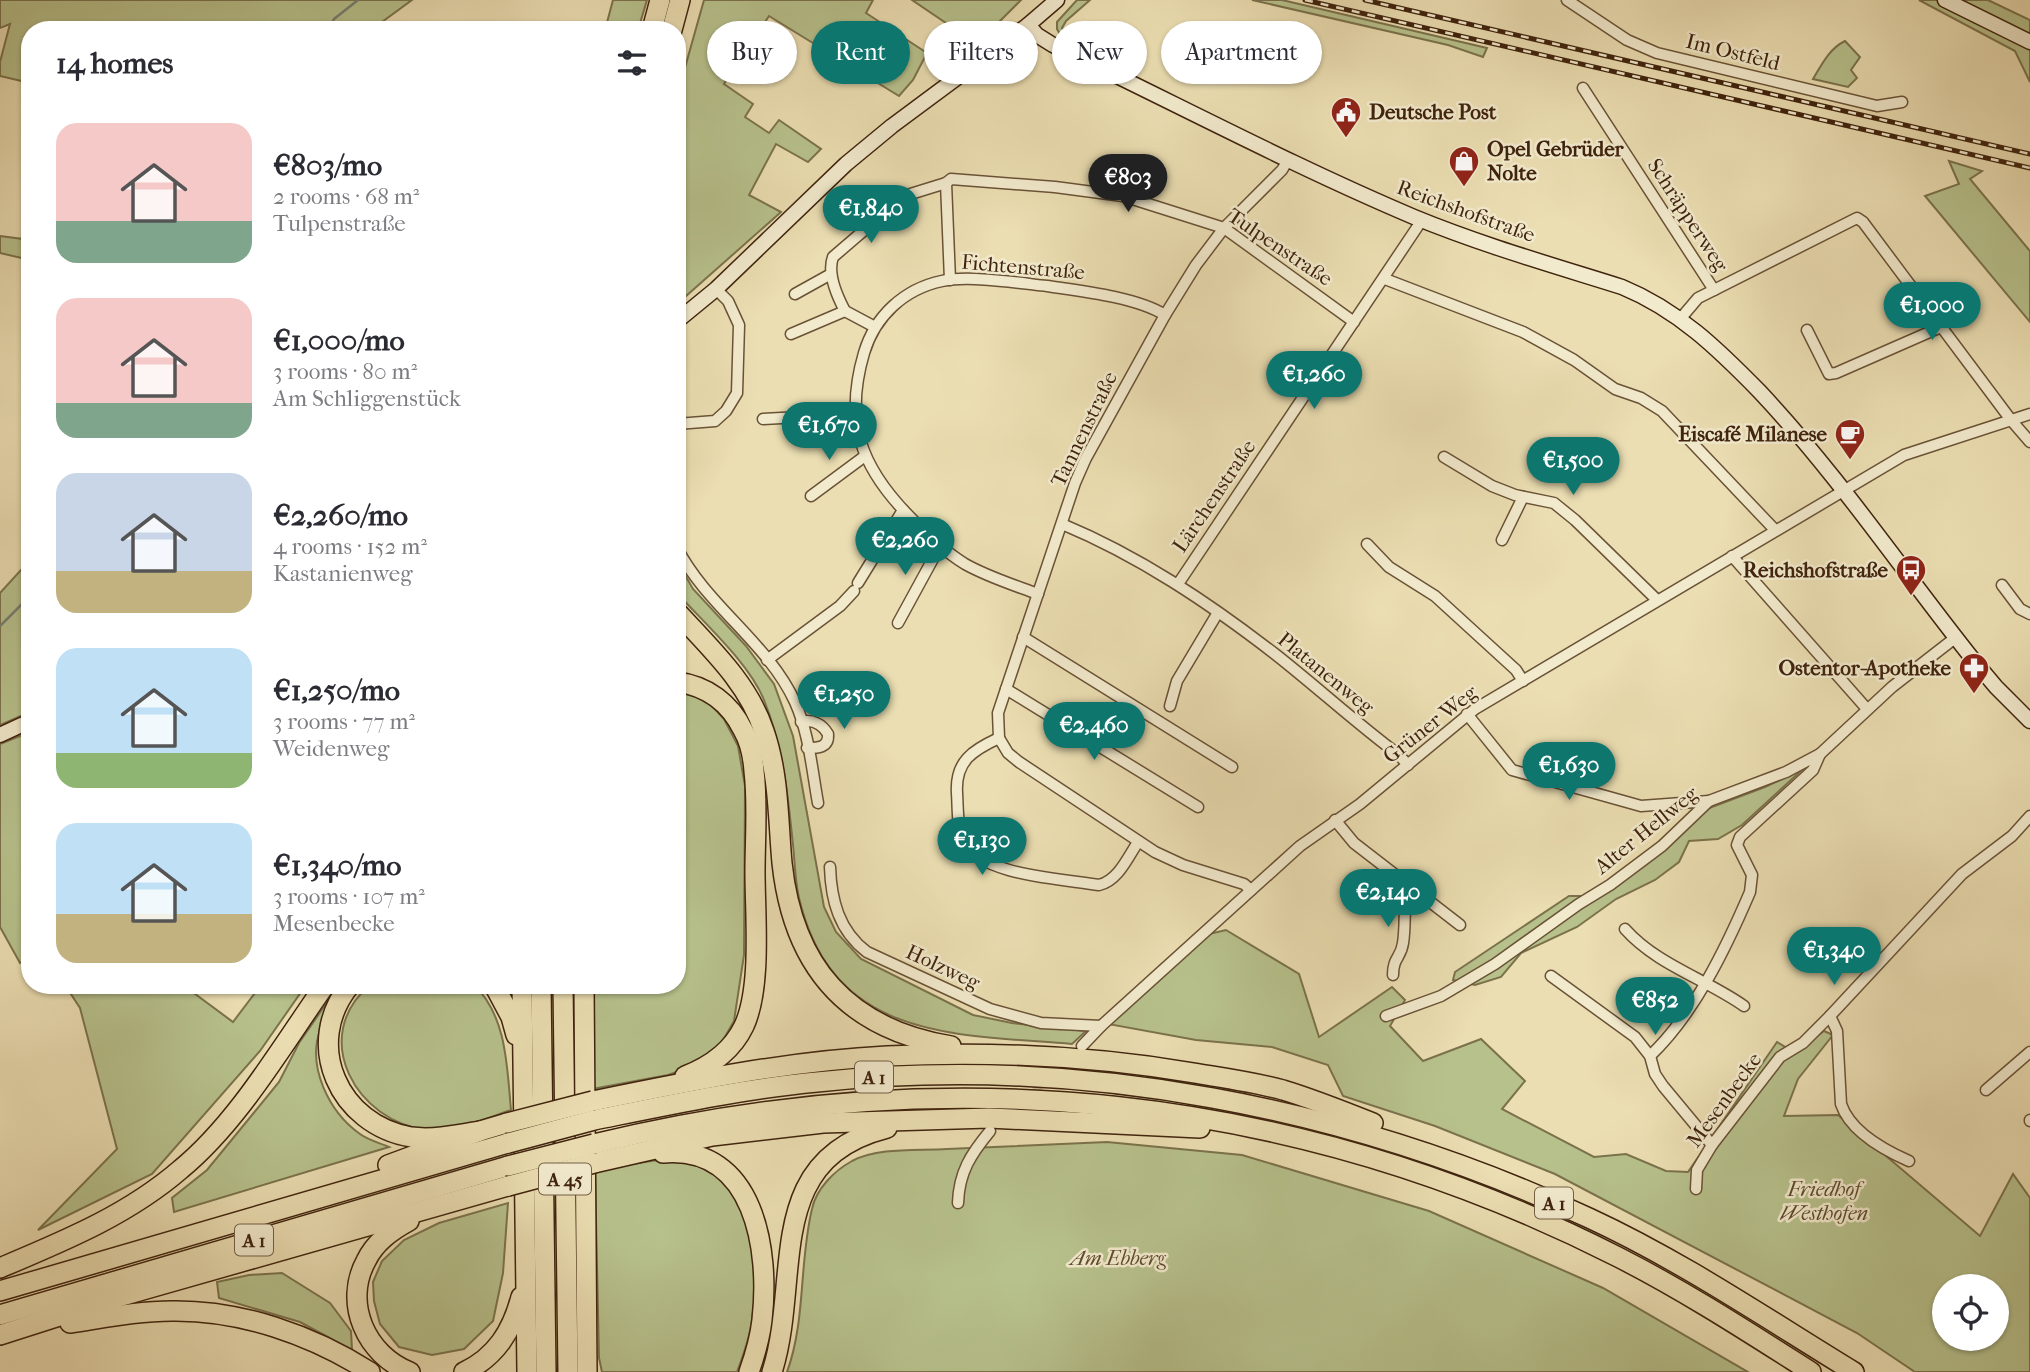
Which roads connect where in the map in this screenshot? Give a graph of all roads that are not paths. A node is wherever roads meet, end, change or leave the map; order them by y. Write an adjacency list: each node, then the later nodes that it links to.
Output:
1 (660, 0): 6 (highway)
2 (680, 0): 7 (highway)
3 (1057, 0): 8 (street)
4 (1567, 0): 13 (street, Im Ostfeld)
5 (1945, 0): 10 (street)
6 (654, 21)
7 (674, 21)
8 (1033, 21)
9 (1038, 36): 14 (street, Reichshofstraße)
10 (2030, 42)
11 (949, 84): 21 (street)
12 (1583, 88): 22 (street, Schräpperweg)
13 (1902, 102)
14 (1288, 160): 16 (street, Reichshofstraße); 17 (street, Tannenstraße)
15 (946, 183): 17 (street, Tulpenstraße); 18 (street); 20 (street)
16 (1422, 220): 19 (street, Lärchenstraße); 27 (street, Reichshofstraße)
17 (1224, 228): 26 (street, Tannenstraße); 28 (street, Tulpenstraße)
18 (831, 274): 23 (street); 24 (street)
19 (1385, 279): 28 (street, Lärchenstraße); 46 (street)
20 (950, 280): 26 (street, Fichtenstraße); 29 (street, Fichtenstraße)
21 (716, 289): 25 (street); 37 (street)
22 (1714, 290): 27 (street, Schräpperweg); 30 (street)
23 (795, 294)
24 (845, 311): 29 (street); 32 (street)
25 (686, 314)
26 (1165, 315): 45 (street, Tannenstraße)
27 (1681, 318): 41 (street, Reichshofstraße)
28 (1354, 322): 52 (street, Lärchenstraße)
29 (875, 327): 33 (street, Fichtenstraße)
30 (1941, 327): 31 (street); 36 (street)
31 (1807, 330)
32 (791, 334)
33 (855, 414): 35 (street); 39 (street, Fichtenstraße)
34 (2030, 414): 36 (street, Grüner Weg)
35 (763, 419)
36 (2011, 420): 38 (street); 41 (street, Grüner Weg)
37 (686, 423)
38 (2030, 442)
39 (865, 456): 42 (street); 44 (street, Fichtenstraße)
40 (1444, 457): 43 (street)
41 (1843, 489): 46 (street, Grüner Weg); 61 (street, Reichshofstraße)
42 (811, 496)
43 (1523, 497): 47 (street); 55 (street)
44 (903, 509): 49 (street, Fichtenstraße); 62 (street)
45 (1062, 524): 52 (street, Platanenweg); 54 (street, Tannenstraße)
46 (1775, 530): 50 (street, Grüner Weg)
47 (1502, 540)
48 (1367, 544): 63 (street)
49 (940, 546): 54 (street, Fichtenstraße); 59 (street)
50 (1732, 556): 55 (street, Grüner Weg); 67 (street)
51 (686, 562): 62 (street)
52 (1178, 584): 56 (street, Platanenweg)
53 (2002, 585): 57 (street)
54 (1038, 594): 60 (street, Tannenstraße)
55 (1657, 600): 63 (street, Grüner Weg)
56 (1217, 614): 66 (street); 76 (street, Platanenweg)
57 (2030, 614)
58 (686, 622): 105 (highway)
59 (898, 623)
60 (1023, 637): 65 (street, Tannenstraße); 77 (street)
61 (1955, 638): 67 (street, Alter Hellweg); 69 (street, Reichshofstraße)
62 (767, 660): 70 (street)
63 (1522, 681): 68 (street, Grüner Weg)
64 (686, 684): 109 (highway)
65 (1006, 689): 73 (street, Tannenstraße); 80 (street)
66 (1170, 706)
67 (1867, 709): 75 (street, Alter Hellweg)
68 (1467, 714): 76 (street, Grüner Weg); 78 (street)
69 (2030, 720)
70 (802, 722): 74 (street); 74 (street)
71 (21, 725): 72 (street)
72 (0, 735)
73 (999, 738): 83 (street); 83 (street)
74 (807, 748): 79 (street)
75 (1819, 754): 78 (street, Alter Hellweg); 91 (street)
76 (1408, 765): 82 (street, Grüner Weg)
77 (1231, 767)
78 (1709, 801): 100 (street, Alter Hellweg)
79 (818, 803)
80 (1198, 807)
81 (2030, 816): 101 (street, Mesenbecke)
82 (1335, 820): 85 (street); 86 (street, Grüner Weg)
83 (1138, 842): 86 (street)
84 (830, 867): 102 (street, Holzweg)
85 (1408, 886): 87 (street); 89 (street)
86 (1251, 890): 102 (street, Grüner Weg)
87 (1460, 925)
88 (1625, 929): 91 (street)
89 (1393, 975)
90 (1551, 976): 106 (street)
91 (1704, 983): 99 (street); 106 (street)
92 (319, 994): 126 (highway)
93 (344, 994): 114 (highway)
94 (499, 994): 107 (highway)
95 (523, 994): 107 (highway)
96 (541, 994): 136 (highway, A 45)
97 (563, 994): 137 (highway, A 45)
98 (584, 994): 129 (highway)
99 (1744, 1006)
100 (1386, 1016)
101 (1830, 1016): 116 (street, Mesenbecke); 120 (street)
102 (1101, 1026): 103 (street, Grüner Weg)
103 (1082, 1046)
104 (2030, 1052): 108 (street)
105 (1000, 1054): 109 (highway); 117 (highway)
106 (1650, 1056): 116 (street)
107 (523, 1059): 127 (highway)
108 (1986, 1090)
109 (637, 1092): 110 (highway)
110 (593, 1111): 115 (highway, A 1, bridge); 117 (highway, A 1)
111 (943, 1119): 113 (highway); 119 (highway); 141 (highway)
112 (990, 1130): 124 (street)
113 (1264, 1130): 118 (highway, A 1); 142 (highway, A 1)
114 (480, 1131): 115 (highway); 123 (highway)
115 (508, 1133): 123 (highway, A 1)
116 (1712, 1145): 122 (street, Mesenbecke)
117 (1416, 1148): 143 (highway, A 1)
118 (594, 1154): 119 (highway); 121 (highway, A 1, bridge)
119 (620, 1157): 140 (highway)
120 (1909, 1161)
121 (508, 1176): 125 (highway); 130 (highway, A 1)
122 (1696, 1189)
123 (315, 1199): 128 (highway, A 1)
124 (958, 1203)
125 (441, 1205): 131 (highway); 133 (highway)
126 (0, 1268)
127 (526, 1276): 134 (highway); 135 (highway)
128 (0, 1291)
129 (587, 1300): 138 (highway); 139 (highway)
130 (0, 1315)
131 (0, 1335): 132 (highway)
132 (370, 1372)
133 (410, 1372)
134 (464, 1372)
135 (527, 1372)
136 (546, 1372)
137 (568, 1372)
138 (587, 1372)
139 (593, 1372)
140 (749, 1372)
141 (772, 1372)
142 (1811, 1372)
143 (1854, 1372)

